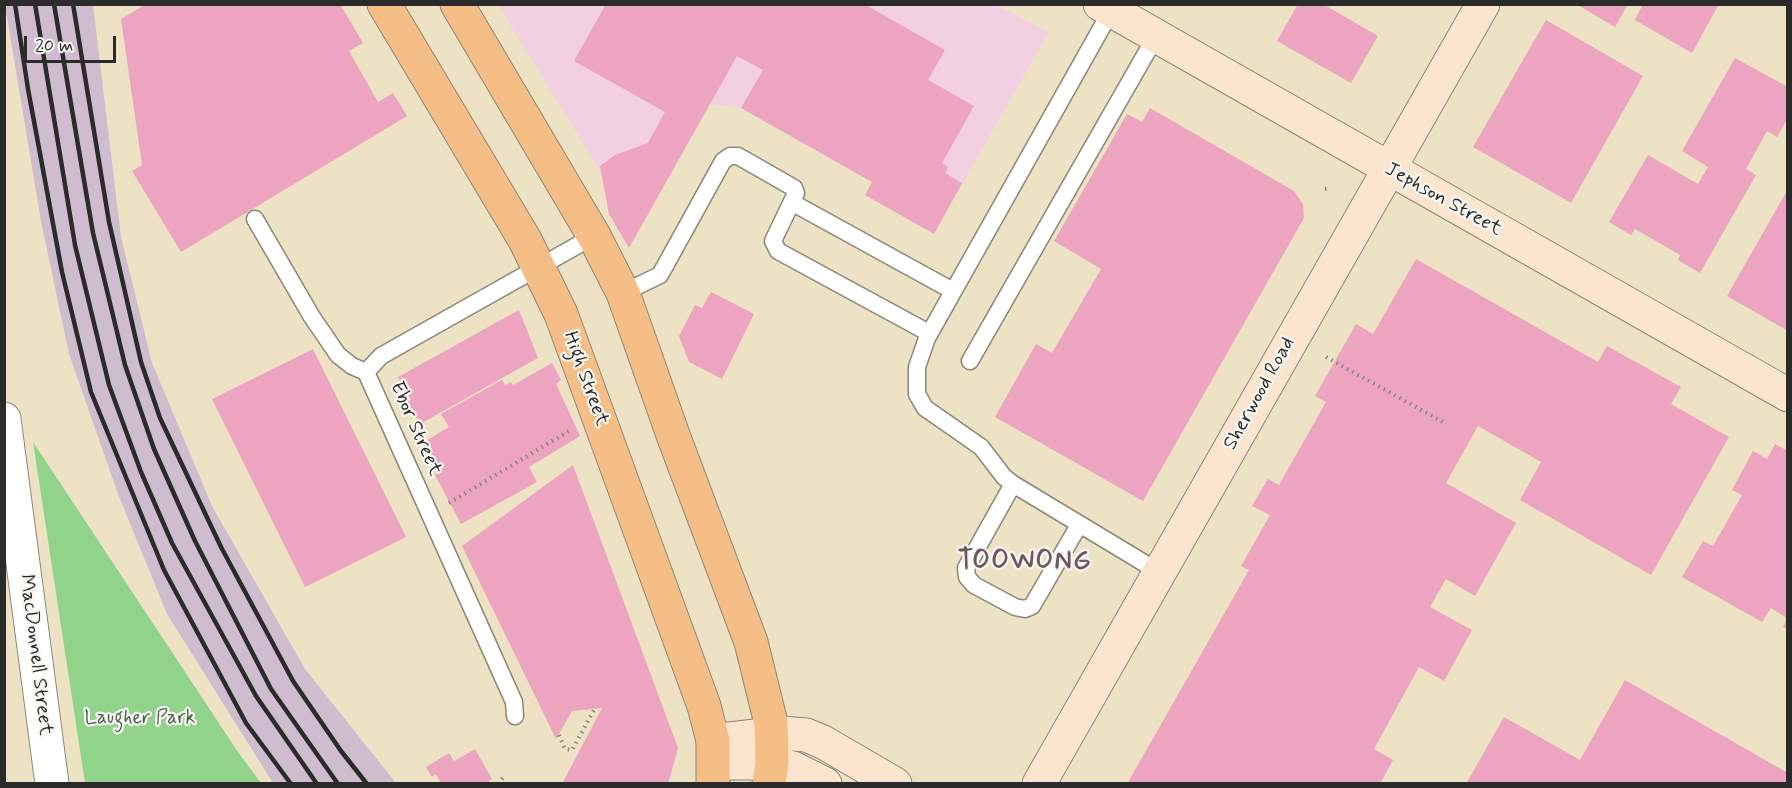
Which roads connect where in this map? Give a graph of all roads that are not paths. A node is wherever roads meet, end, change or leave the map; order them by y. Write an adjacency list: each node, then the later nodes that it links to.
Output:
1 (384, 4): 10 (highway, High Street)
2 (457, 4): 9 (highway)
3 (1483, 4): 6 (main road, Sherwood Road)
4 (1105, 8): 5 (main road, Jephson Street); 11 (lane)
5 (1156, 36): 6 (main road, Jephson Street); 14 (lane)
6 (1389, 169): 16 (main road, Jephson Street); 20 (main road, Sherwood Road)
7 (793, 203): 11 (lane); 12 (lane); 13 (lane)
8 (255, 219): 15 (lane)
9 (594, 236): 10 (lane, Ebor Street); 12 (highway)
10 (539, 266): 15 (lane, Ebor Street); 23 (highway, High Street)
11 (953, 291): 13 (lane)
12 (623, 293): 22 (highway)
13 (929, 333): 18 (lane)
14 (970, 361)
15 (366, 372): 21 (lane, Ebor Street)
16 (1788, 394)
17 (4, 419): 24 (street, MacDonnell Street)
18 (1013, 484): 19 (lane); 19 (lane)
19 (1079, 525): 20 (lane)
20 (1160, 572): 27 (main road, Sherwood Road)
21 (515, 716)
22 (771, 760): 23 (main road); 25 (main road); 26 (main road)
23 (714, 762)
24 (52, 783)
25 (825, 783)
26 (895, 783)
27 (1040, 783)

